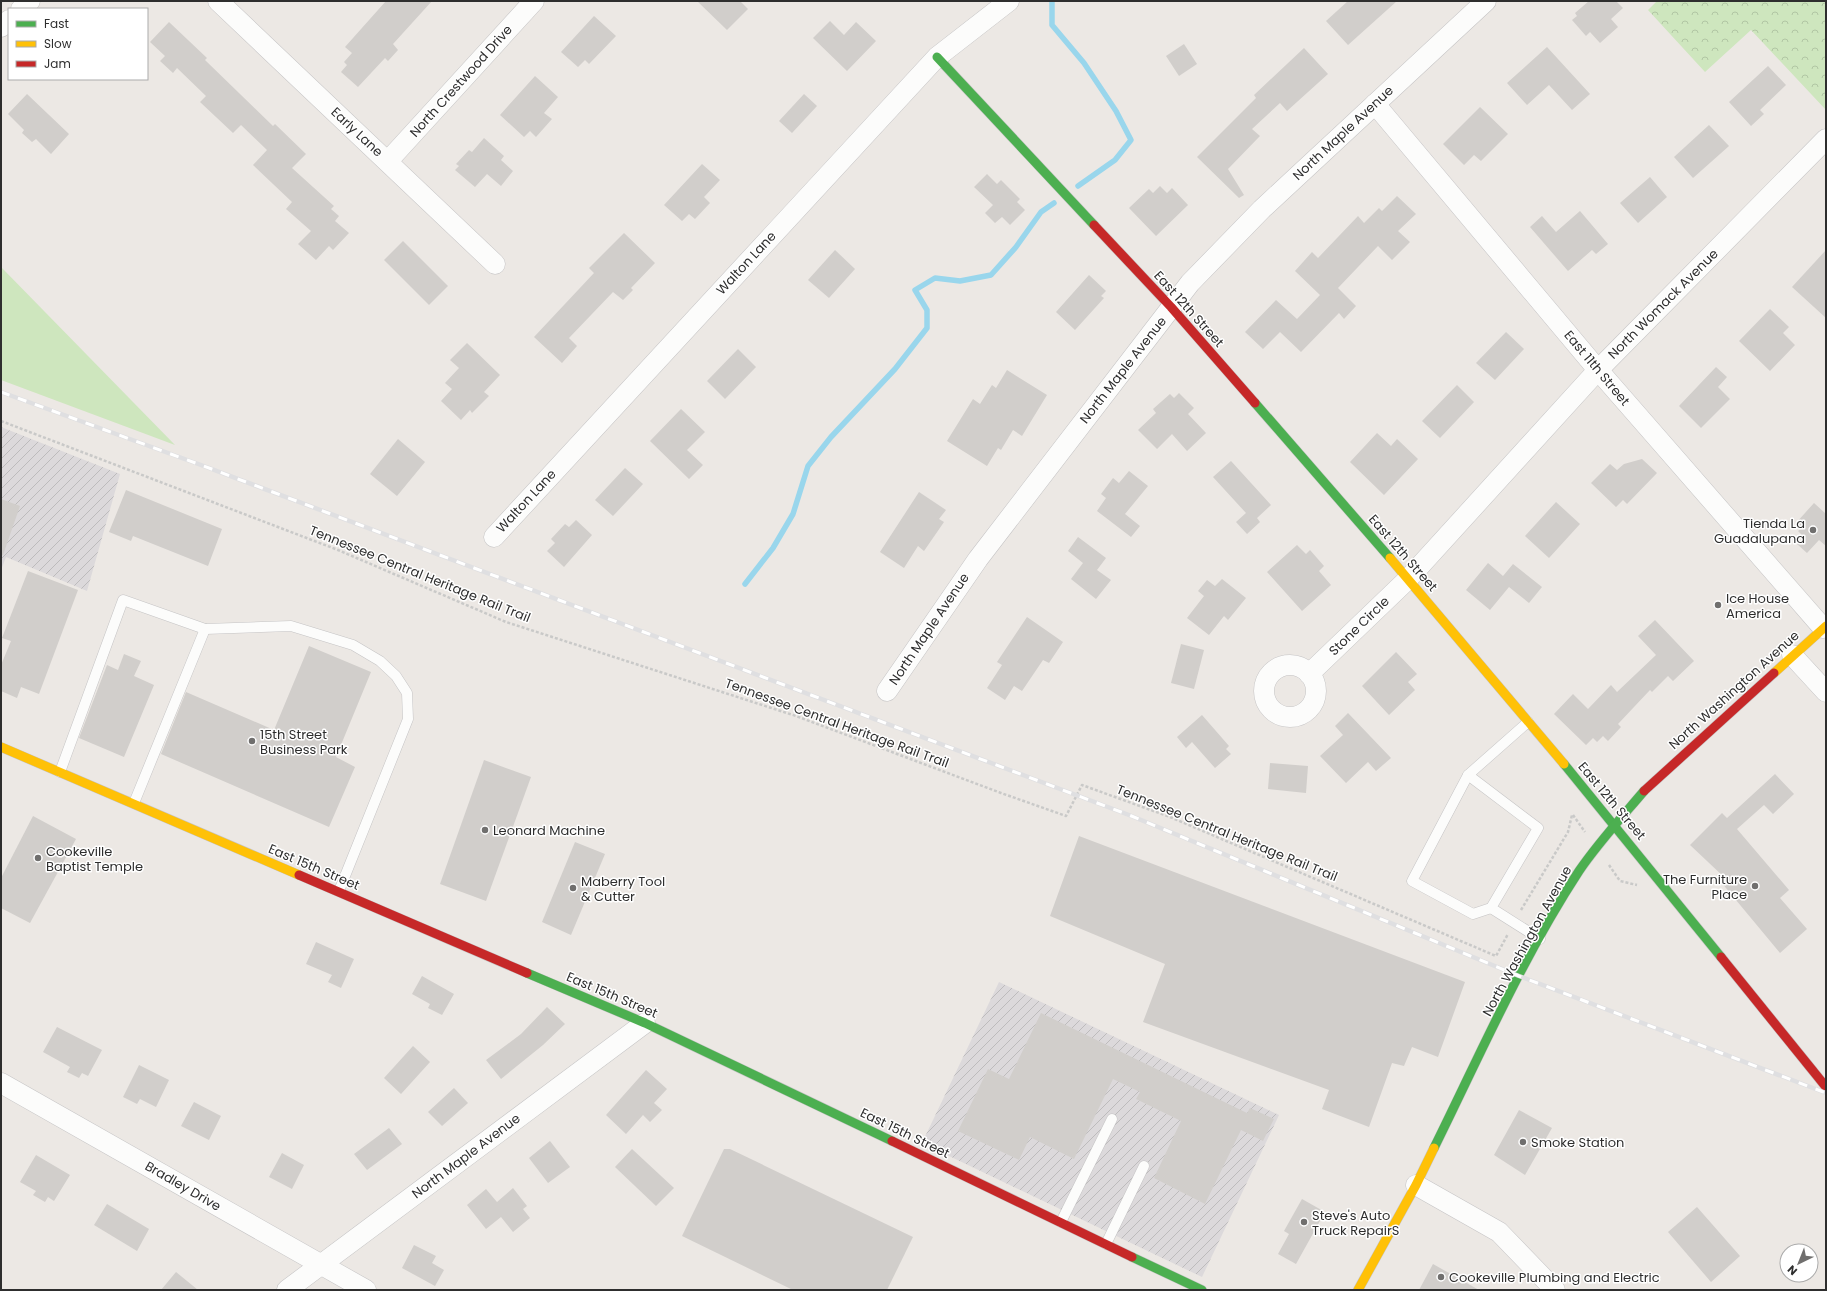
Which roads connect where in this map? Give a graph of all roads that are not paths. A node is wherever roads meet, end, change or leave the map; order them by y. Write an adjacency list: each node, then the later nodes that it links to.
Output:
1 (30, 1): 6 (street)
2 (218, 1): 10 (street, Early Lane)
3 (534, 1): 10 (street, North Crestwood Drive)
4 (1010, 1): 7 (street, Walton Lane)
5 (1486, 1): 8 (street, North Maple Avenue)
6 (22, 8)
7 (937, 57): 12 (street, East 12th Street); 14 (street, Walton Lane)
8 (1375, 104): 12 (street, North Maple Avenue); 13 (street, East 11th Street)
9 (1826, 139): 13 (street, North Womack Avenue)
10 (388, 161): 11 (street, Early Lane)
11 (495, 264)
12 (1172, 307): 15 (street, East 12th Street); 20 (street, North Maple Avenue)
13 (1598, 370): 15 (street, North Womack Avenue); 16 (street, East 11th Street)
14 (494, 537)
15 (1408, 579): 19 (street, Stone Circle); 22 (street, East 12th Street)
16 (1824, 627): 18 (street, North Washington Avenue)
17 (205, 629): 24 (lane); 26 (lane); 28 (lane)
18 (1792, 655): 21 (street); 27 (street, North Washington Avenue)
19 (1309, 674)
20 (887, 691)
21 (1826, 692)
22 (1528, 722): 25 (lane); 27 (street, East 12th Street)
23 (1, 747): 24 (street, East 15th Street)
24 (60, 772): 26 (street, East 15th Street)
25 (1468, 776): 29 (lane); 29 (lane)
26 (134, 803): 28 (street, East 15th Street)
27 (1615, 824): 30 (street, North Washington Avenue); 33 (street, East 12th Street)
28 (339, 892): 31 (street, East 15th Street)
29 (1491, 908): 30 (lane)
30 (1540, 939): 36 (street, North Washington Avenue)
31 (646, 1023): 37 (street, East 15th Street); 39 (street, North Maple Avenue)
32 (1, 1083): 39 (street, Bradley Drive)
33 (1826, 1087)
34 (1112, 1119): 37 (lane)
35 (1144, 1166): 38 (lane)
36 (1416, 1184): 43 (street, North Washington Avenue); 44 (street)
37 (1061, 1222): 38 (street, East 15th Street)
38 (1106, 1244): 42 (street, East 15th Street)
39 (320, 1264): 40 (street, North Maple Avenue); 41 (street, Bradley Drive)
40 (287, 1290)
41 (366, 1290)
42 (1202, 1290)
43 (1358, 1290)
44 (1555, 1290)

